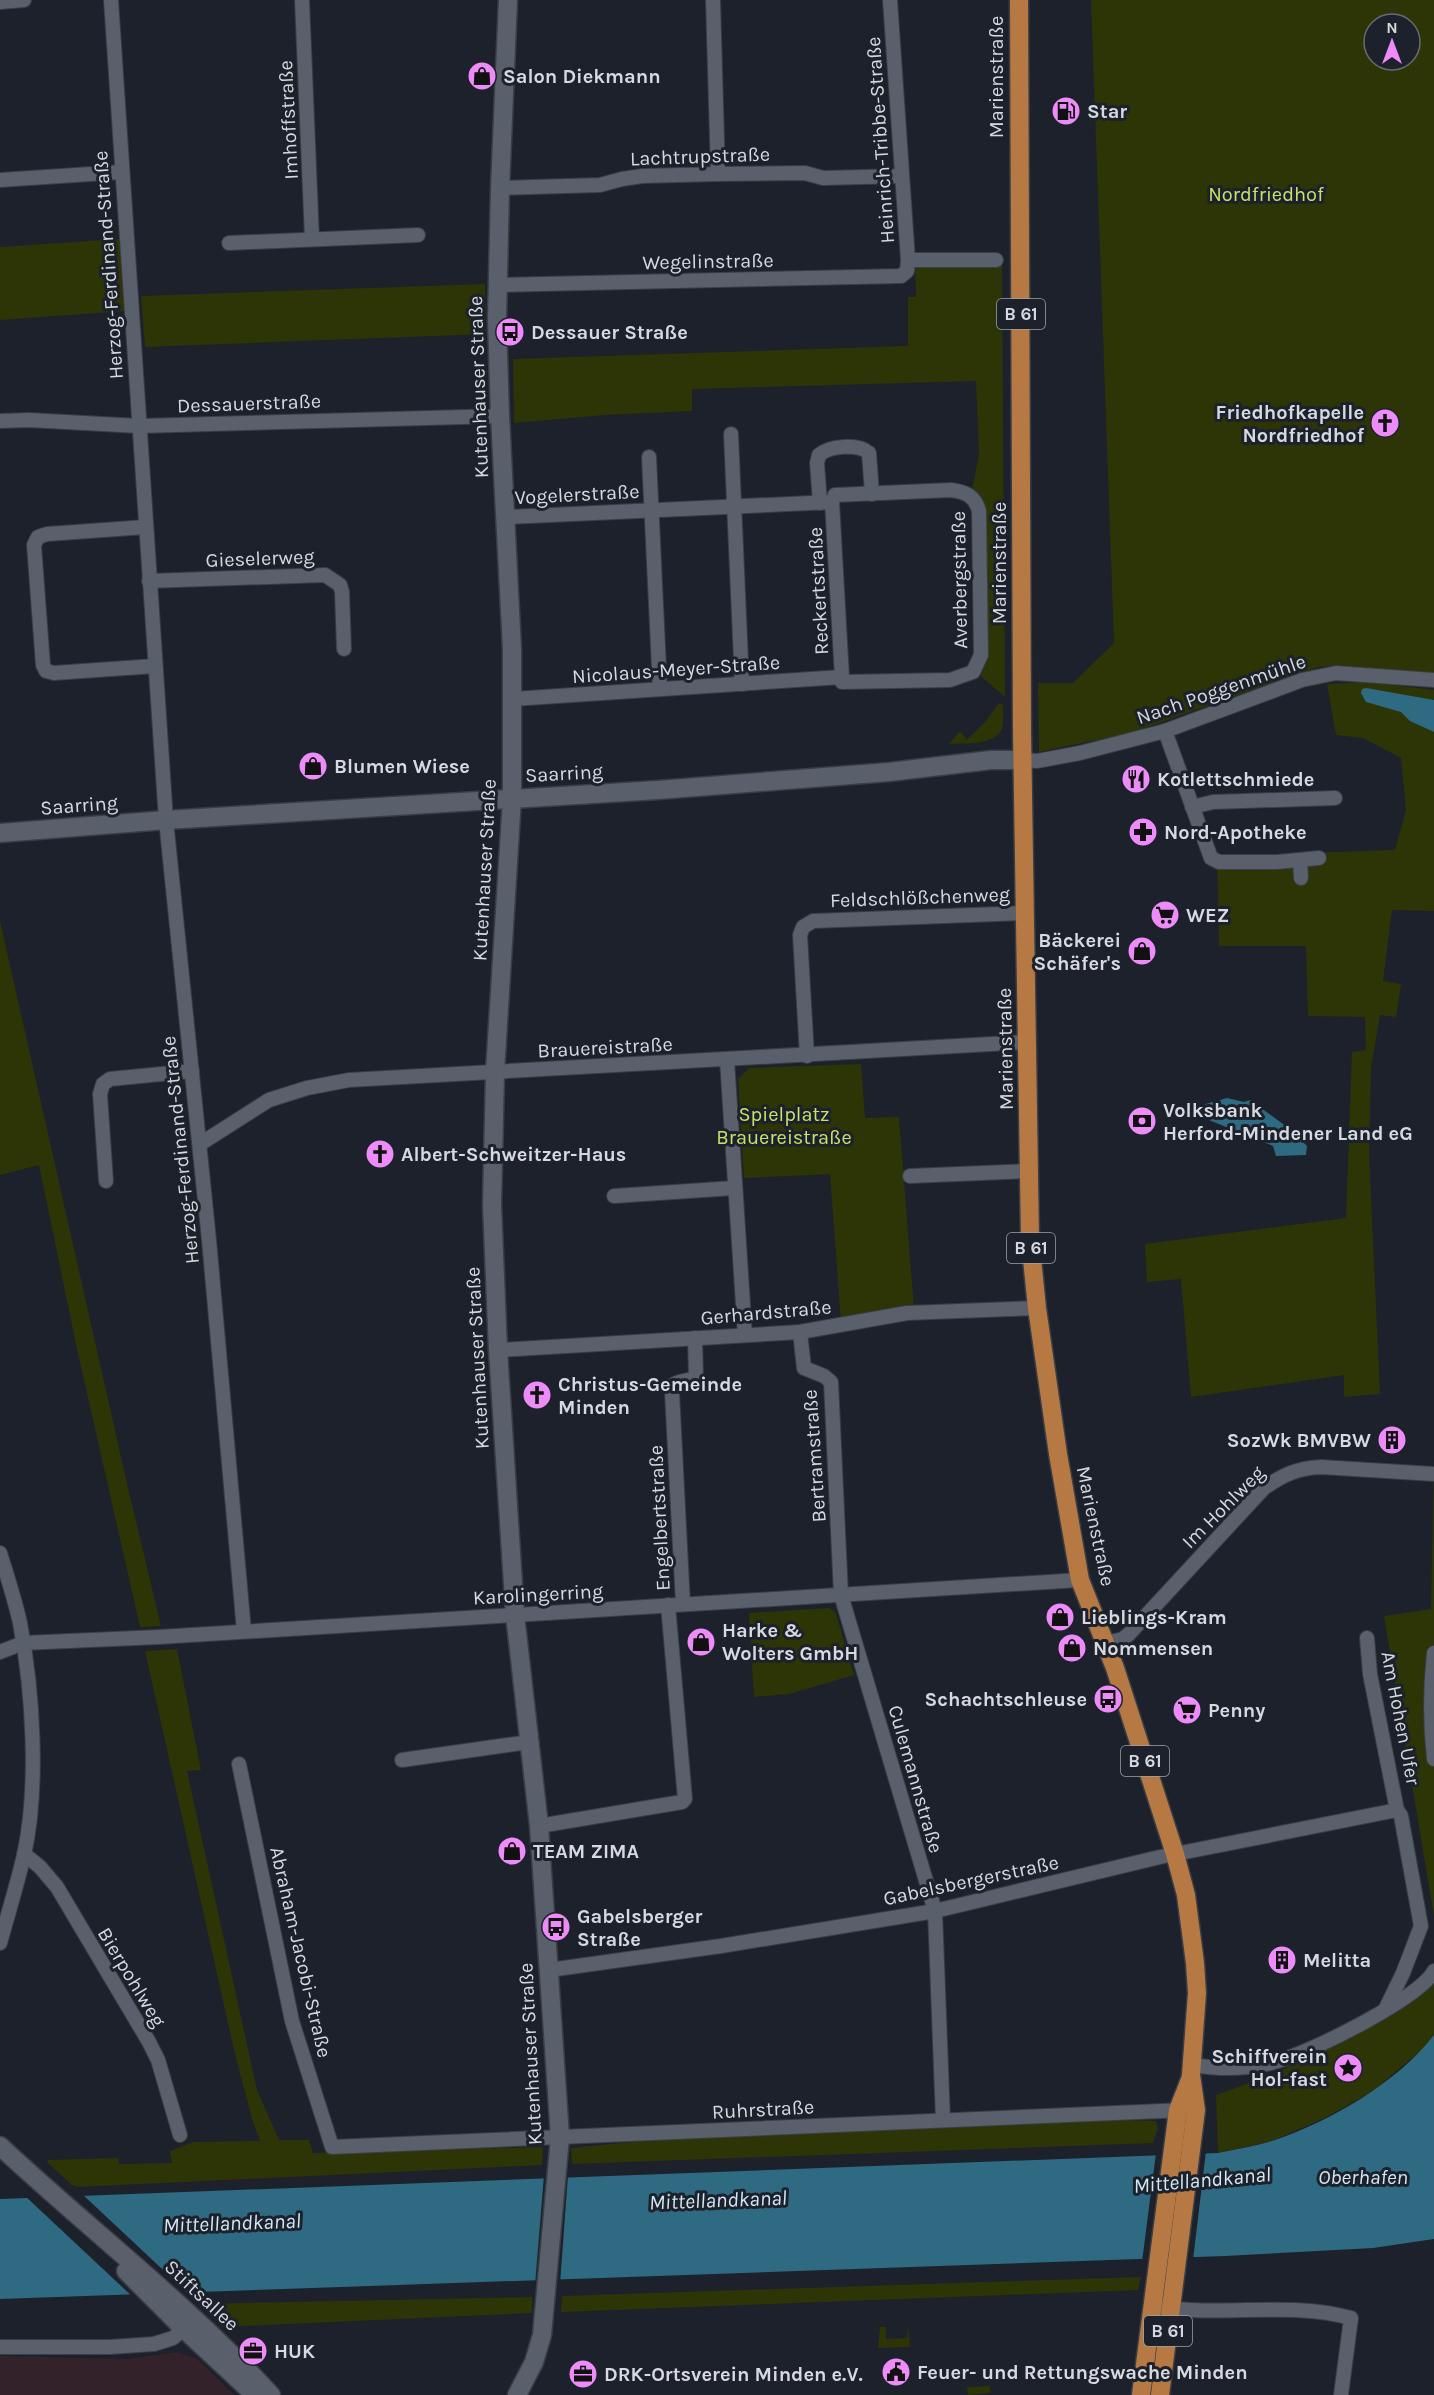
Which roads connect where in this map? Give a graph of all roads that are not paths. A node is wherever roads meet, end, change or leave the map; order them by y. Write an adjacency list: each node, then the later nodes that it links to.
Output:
1 (24, 0): 8 (street)
2 (111, 0): 9 (street, Herzog-Ferdinand-Straße)
3 (302, 0): 15 (street, Imhoffstraße)
4 (508, 0): 13 (street, Kutenhauser Straße)
5 (713, 0): 10 (street)
6 (890, 0): 11 (street, Heinrich-Tribbe-Straße)
7 (1019, 0): 40 (main road, Marienstraße / B 61)
8 (0, 2)
9 (121, 172): 12 (street); 22 (street, Herzog-Ferdinand-Straße)
10 (718, 174): 11 (street, Lachtrupstraße); 13 (street, Lachtrupstraße)
11 (902, 176): 17 (street, Heinrich-Tribbe-Straße)
12 (0, 180)
13 (500, 188): 19 (street, Kutenhauser Straße)
14 (418, 235): 15 (street)
15 (312, 239): 16 (street)
16 (229, 243)
17 (908, 260): 18 (street, Heinrich-Tribbe-Straße); 19 (street, Wegelinstraße)
18 (996, 260)
19 (497, 285): 20 (street, Kutenhauser Straße)
20 (500, 416): 22 (street, Dessauerstraße); 29 (street, Kutenhauser Straße)
21 (0, 421): 22 (street, Dessauerstraße)
22 (138, 426): 30 (street, Herzog-Ferdinand-Straße)
23 (731, 434): 27 (street)
24 (649, 457): 28 (street, Vogelerstraße)
25 (872, 494): 26 (street, Averbergstraße); 26 (street); 34 (street, Averbergstraße)
26 (826, 502): 27 (street, Vogelerstraße); 34 (street, Reckertstraße)
27 (734, 507): 28 (street, Vogelerstraße); 36 (street)
28 (651, 510): 29 (street, Vogelerstraße); 37 (street)
29 (506, 517): 38 (street, Kutenhauser Straße)
30 (146, 527): 31 (street, Herzog-Ferdinand-Straße); 33 (street)
31 (149, 581): 32 (street, Gieselerweg); 33 (street, Herzog-Ferdinand-Straße)
32 (344, 649)
33 (155, 666): 44 (street, Herzog-Ferdinand-Straße)
34 (842, 677): 36 (street, Nicolaus-Meyer-Straße)
35 (1434, 680): 39 (street, Nach Poggenmühle)
36 (742, 684): 37 (street, Nicolaus-Meyer-Straße)
37 (660, 689): 38 (street, Nicolaus-Meyer-Straße)
38 (513, 699): 41 (street, Kutenhauser Straße)
39 (1165, 731): 40 (street, Nach Poggenmühle); 43 (street)
40 (1023, 760): 41 (street, Saarring); 49 (main road, Marienstraße / B 61)
41 (512, 798): 44 (street, Saarring); 54 (street, Kutenhauser Straße)
42 (1335, 798): 43 (street)
43 (1192, 807): 47 (street)
44 (166, 820): 45 (street, Saarring); 53 (street, Herzog-Ferdinand-Straße)
45 (0, 834)
46 (1319, 858): 47 (street)
47 (1300, 861): 48 (street)
48 (1301, 879)
49 (1026, 913): 50 (main road, Marienstraße / B 61); 51 (street, Feldschlößchenweg)
50 (1028, 1042): 51 (street, Brauereistraße); 56 (main road, Marienstraße / B 61)
51 (807, 1056): 52 (street, Brauereistraße)
52 (727, 1060): 54 (street, Brauereistraße); 59 (street)
53 (192, 1071): 55 (street, Herzog-Ferdinand-Straße); 58 (street)
54 (495, 1072): 55 (street, Brauereistraße); 65 (street, Kutenhauser Straße)
55 (200, 1144): 73 (street, Herzog-Ferdinand-Straße)
56 (1029, 1171): 57 (street); 61 (main road, Marienstraße / B 61)
57 (910, 1176)
58 (106, 1181)
59 (734, 1188): 60 (street); 63 (street)
60 (614, 1196)
61 (1037, 1308): 62 (street, Gerhardstraße); 68 (main road, Marienstraße / B 61)
62 (800, 1332): 63 (street, Gerhardstraße); 69 (street, Bertramstraße)
63 (745, 1335): 64 (street, Gerhardstraße)
64 (695, 1338): 65 (street, Gerhardstraße); 70 (street, Engelbertstraße)
65 (498, 1350): 72 (street, Kutenhauser Straße)
66 (1434, 1474): 76 (street, Im Hohlweg)
67 (0, 1553): 75 (street)
68 (1080, 1580): 69 (street, Karolingerring); 76 (main road, Marienstraße / B 61)
69 (841, 1594): 70 (street, Karolingerring); 87 (street, Culemannstraße)
70 (683, 1604): 71 (street, Karolingerring)
71 (668, 1605): 72 (street, Karolingerring); 84 (street)
72 (516, 1615): 73 (street, Karolingerring); 79 (street, Kutenhauser Straße)
73 (244, 1631): 75 (street, Karolingerring)
74 (1367, 1638): 83 (street, Am Hohen Ufer)
75 (23, 1642): 77 (street, Karolingerring); 85 (street)
76 (1106, 1643): 86 (main road, Marienstraße / B 61)
77 (0, 1653)
78 (1434, 1653): 80 (street)
79 (529, 1742): 81 (street); 84 (street, Kutenhauser Straße)
80 (1434, 1759)
81 (402, 1760)
82 (239, 1764): 98 (street, Abraham-Jacobi-Straße)
83 (1397, 1810): 86 (street, Gabelsbergerstraße); 91 (street, Am Hohen Ufer)
84 (539, 1827): 89 (street, Kutenhauser Straße)
85 (24, 1854): 88 (street); 95 (street, Bierpohlweg)
86 (1175, 1854): 87 (street, Gabelsbergerstraße); 92 (main road, Marienstraße / B 61)
87 (935, 1911): 89 (street, Gabelsbergerstraße); 94 (street, Culemannstraße)
88 (0, 1943)
89 (549, 1970): 96 (street, Kutenhauser Straße)
90 (1434, 1971): 91 (street)
91 (1385, 2010): 92 (street)
92 (1192, 2070): 93 (main road, Marienstraße / B 61)
93 (1187, 2110): 94 (street, Ruhrstraße); 100 (main road, Marienstraße / B 61); 101 (main road, Marienstraße / B 61)
94 (943, 2120): 96 (street, Ruhrstraße)
95 (180, 2135)
96 (560, 2137): 98 (street, Ruhrstraße); 106 (street, Kutenhauser Straße)
97 (0, 2146): 99 (street, Stiftsallee)
98 (332, 2147)
99 (43, 2186): 102 (street, Stiftsallee); 102 (street, Stiftsallee)
100 (1152, 2305): 101 (street); 107 (main road, Marienstraße / B 61)
101 (1171, 2308): 108 (main road, Marienstraße / B 61); 109 (street)
102 (187, 2317): 103 (street); 104 (street, Stiftsallee); 105 (street, Stiftsallee)
103 (0, 2347)
104 (255, 2395)
105 (271, 2395)
106 (517, 2395)
107 (1141, 2395)
108 (1160, 2395)
109 (1341, 2395)

